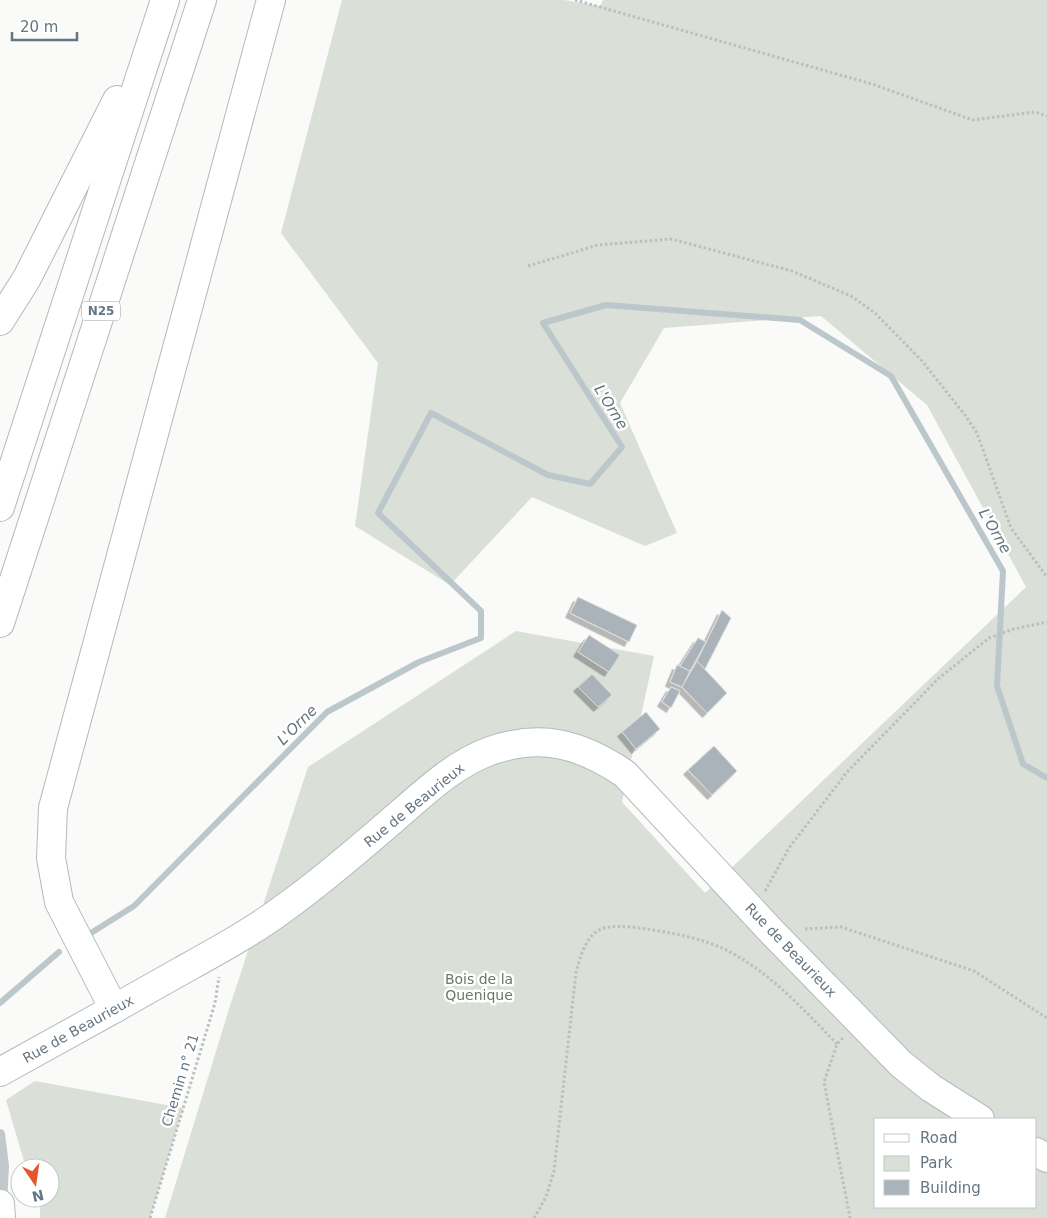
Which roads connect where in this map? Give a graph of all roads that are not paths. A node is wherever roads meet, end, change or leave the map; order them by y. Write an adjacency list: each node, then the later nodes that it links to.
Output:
1 (202, 0): 6 (main road, N25)
2 (271, 0): 7 (main road)
3 (162, 8): 4 (main road); 5 (main road, N25)
4 (0, 321)
5 (0, 507)
6 (0, 623)
7 (114, 1009): 8 (main road, Rue de Beaurieux); 9 (main road, Rue de Beaurieux)
8 (0, 1072)
9 (978, 1118)
10 (0, 1134): 11 (lane)
11 (1, 1210)

